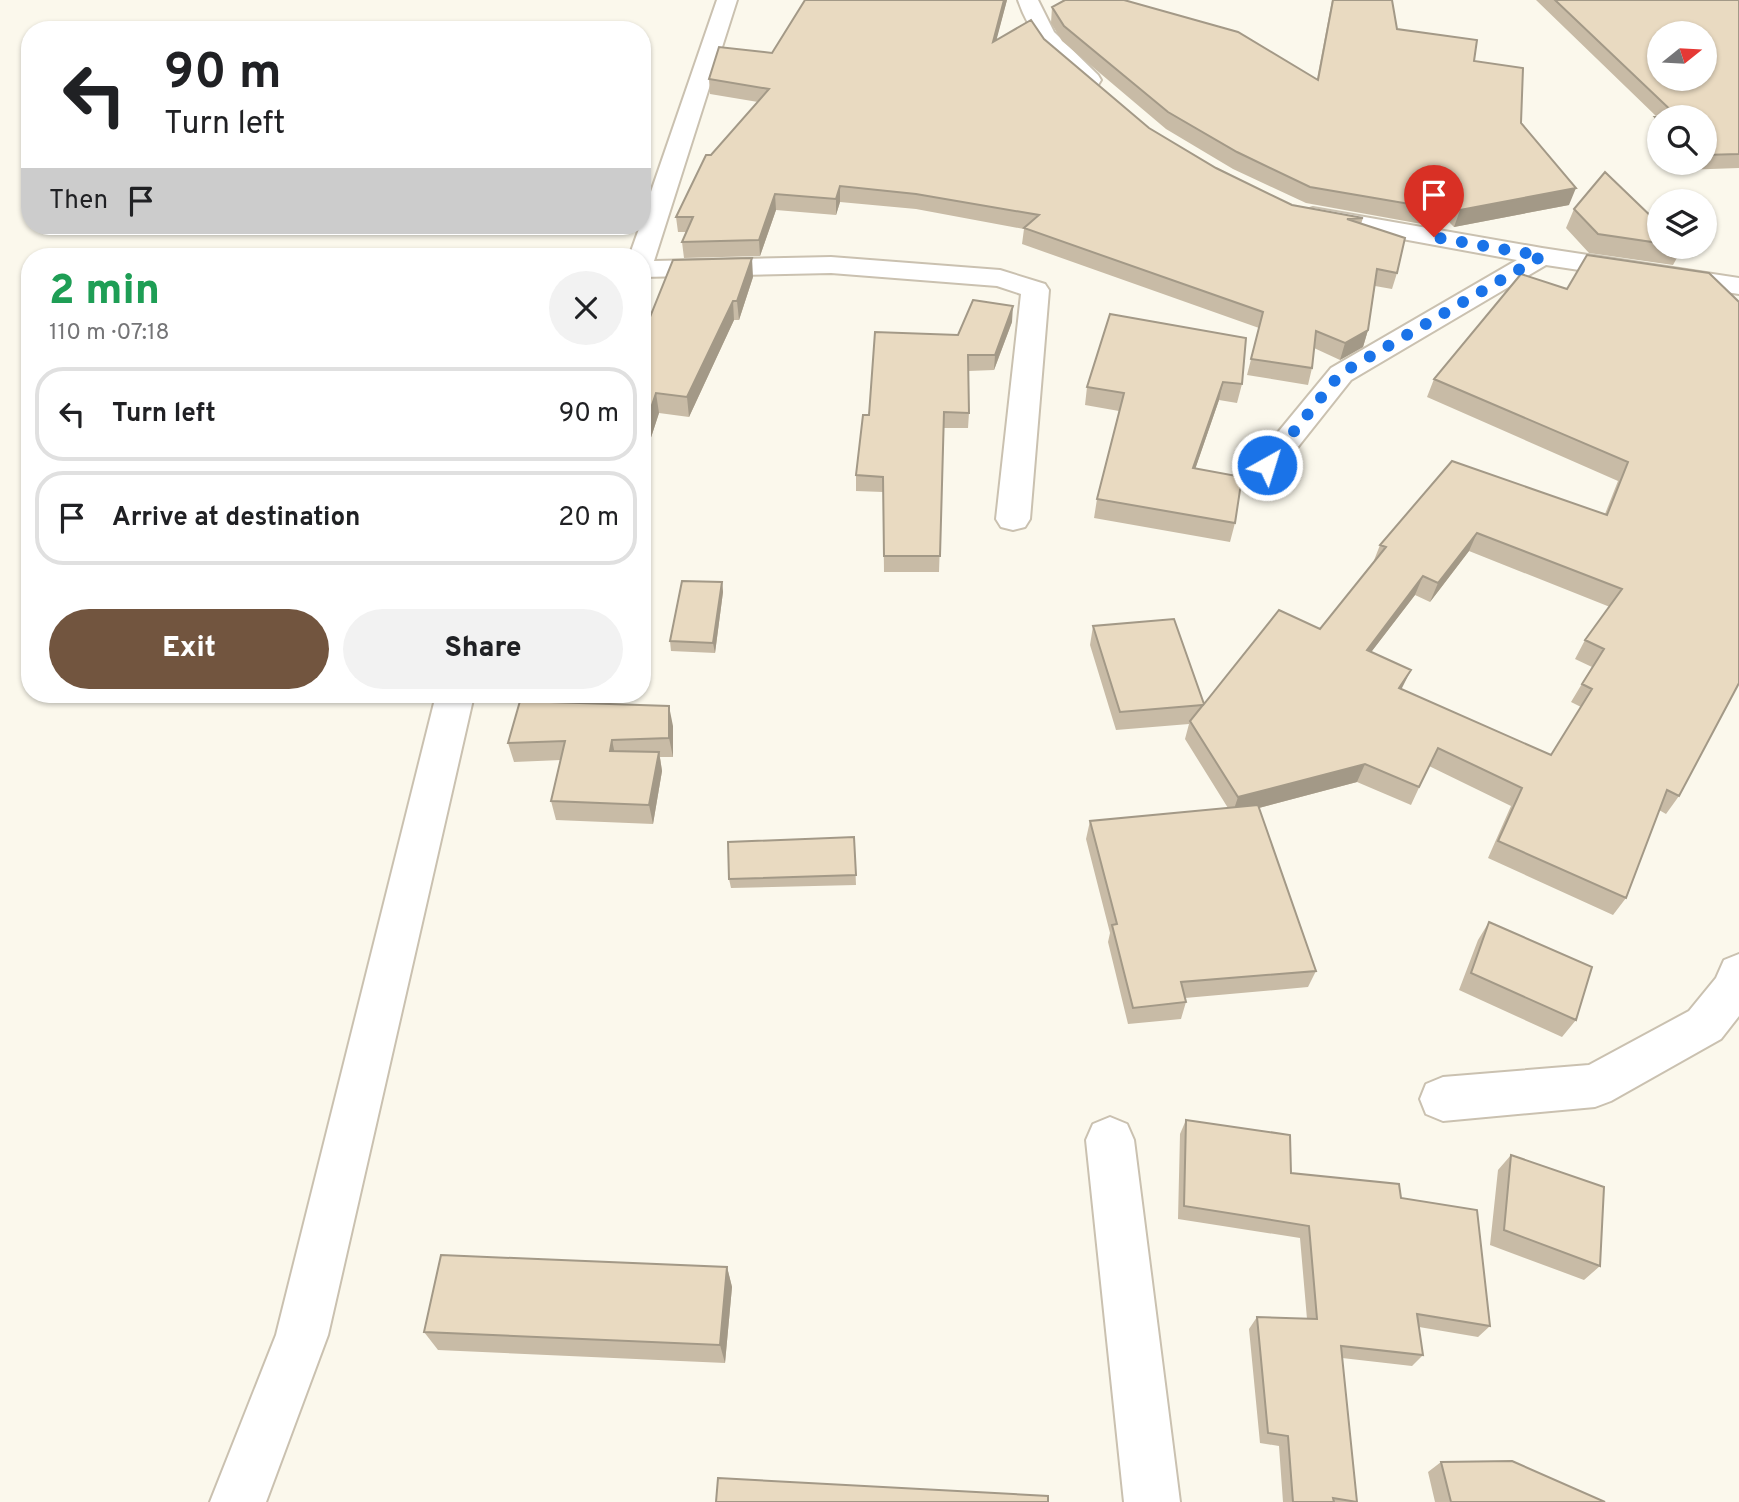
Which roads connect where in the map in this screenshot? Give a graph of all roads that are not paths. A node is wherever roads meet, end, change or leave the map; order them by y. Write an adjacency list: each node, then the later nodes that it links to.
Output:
1 (727, 0): 5 (street)
2 (1028, 0): 3 (street)
3 (1104, 92)
4 (1286, 207): 6 (street)
5 (651, 231)
6 (1542, 256): 8 (street); 9 (street)
7 (651, 269): 10 (street)
8 (1739, 286)
9 (1267, 465)
10 (1013, 520)
11 (453, 703): 15 (street)
12 (1738, 982): 13 (street)
13 (1443, 1099)
14 (1110, 1140): 16 (street)
15 (238, 1502)
16 (1152, 1502)

